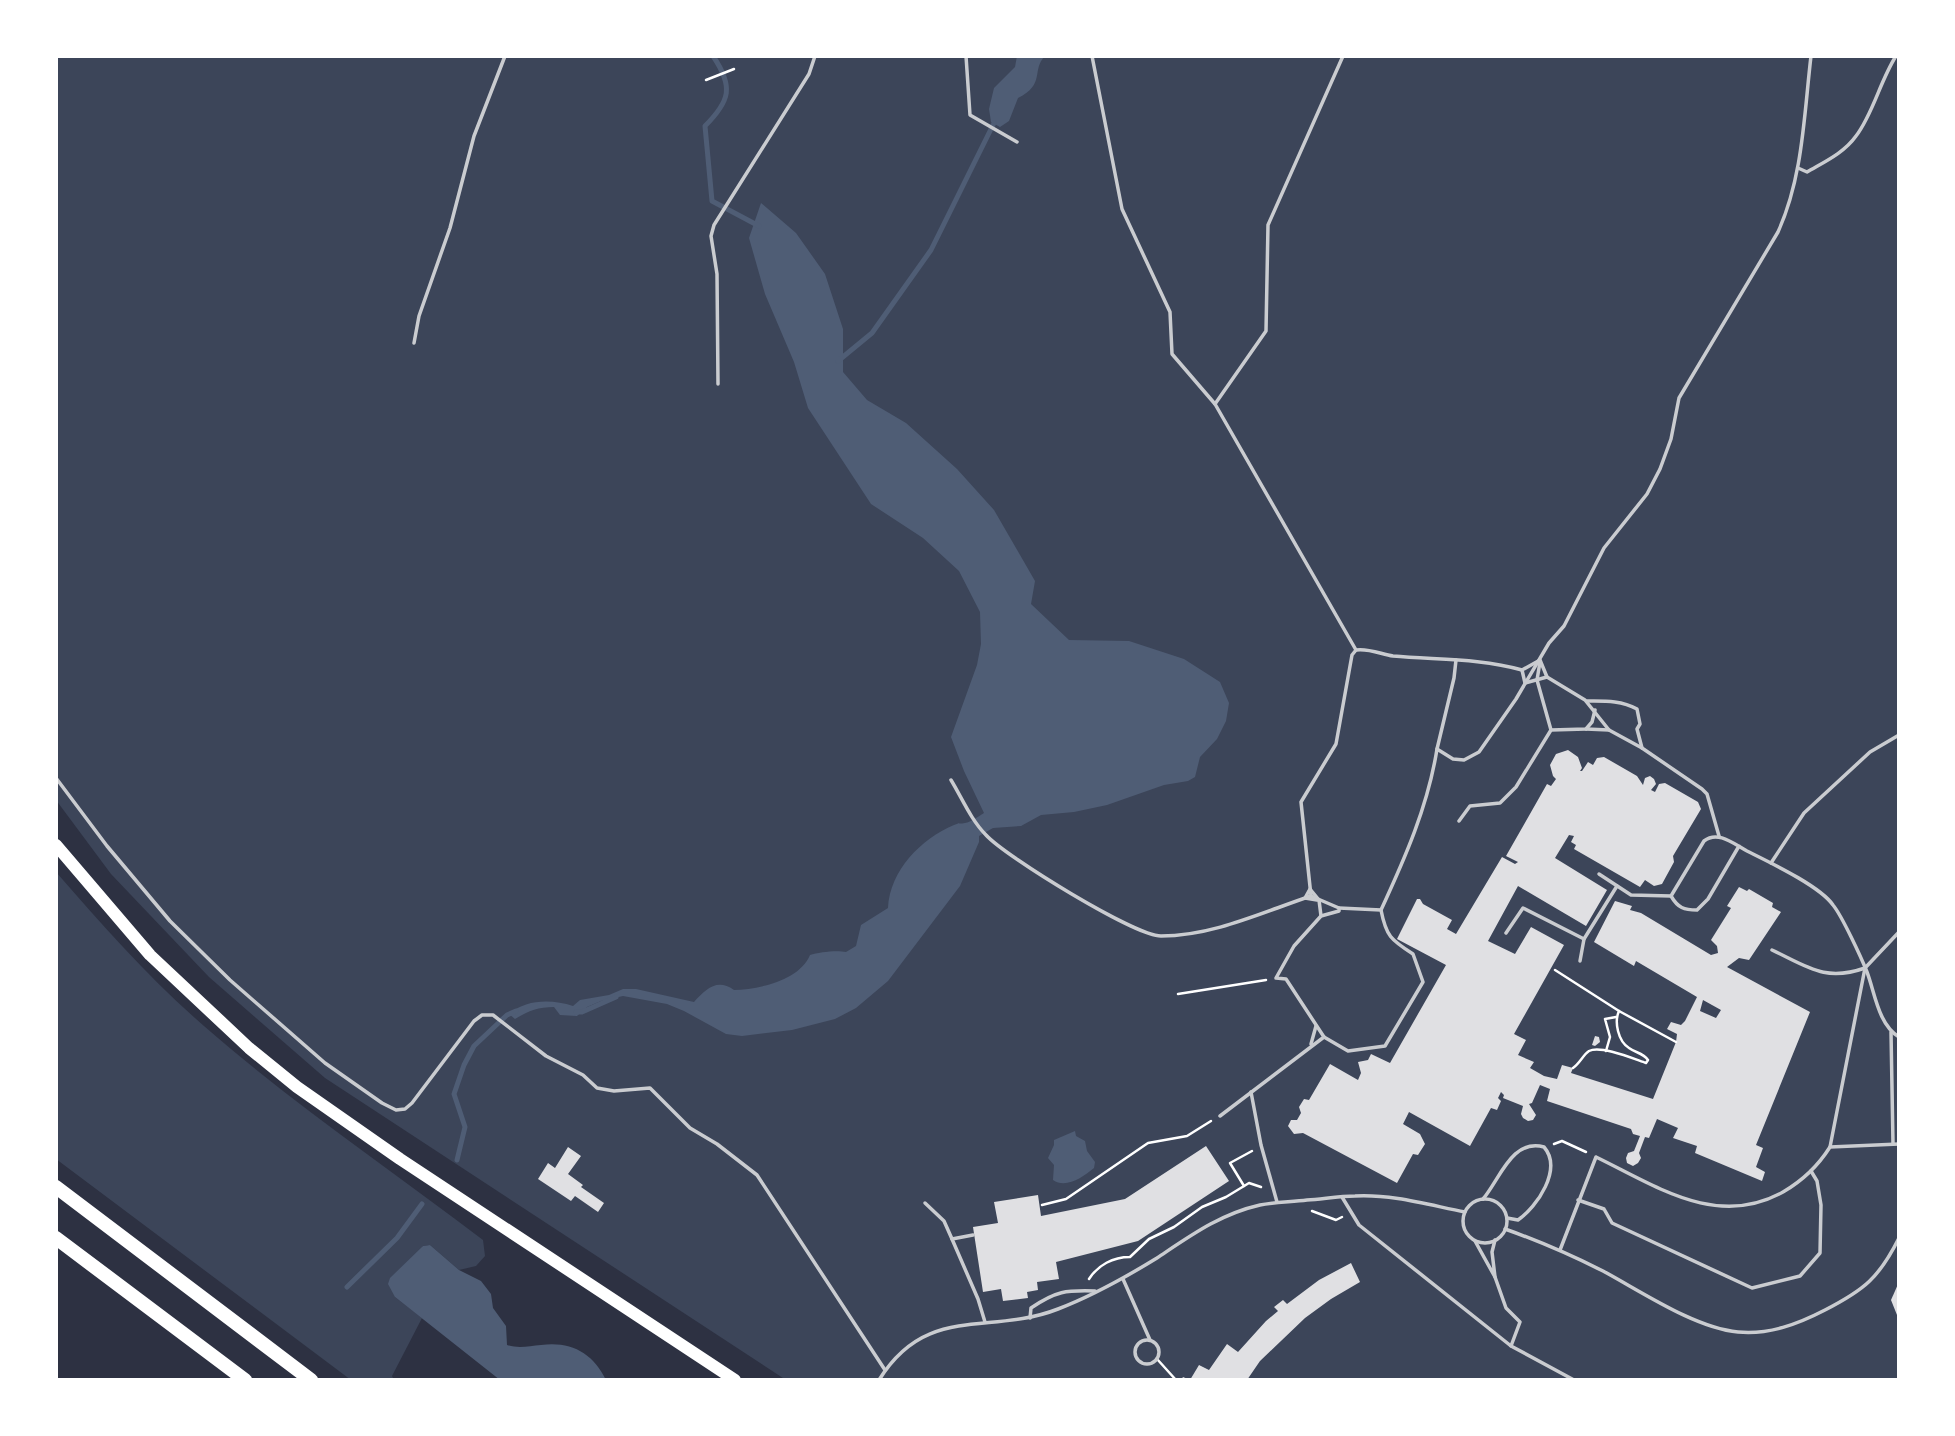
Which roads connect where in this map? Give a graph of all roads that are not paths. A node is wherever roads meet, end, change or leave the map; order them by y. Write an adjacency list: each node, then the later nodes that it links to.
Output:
1 (505, 56): 12 (lane)
2 (815, 56): 13 (lane)
3 (966, 56): 8 (lane)
4 (1091, 56): 14 (lane)
5 (1343, 56): 14 (lane)
6 (1811, 56): 9 (lane)
7 (1896, 56): 10 (lane)
8 (1017, 142)
9 (1798, 168): 10 (lane); 11 (lane)
10 (1807, 172): 11 (lane)
11 (1796, 183): 17 (lane)
12 (414, 342)
13 (718, 384)
14 (1215, 404): 15 (lane)
15 (1356, 650): 16 (lane); 39 (lane)
16 (1456, 660): 18 (lane); 29 (lane)
17 (1540, 660): 18 (lane); 19 (lane); 20 (lane); 21 (lane)
18 (1522, 670): 21 (lane)
19 (1547, 677): 20 (lane); 22 (lane)
20 (1537, 680): 21 (lane); 25 (lane)
21 (1525, 683): 29 (lane)
22 (1585, 701): 23 (lane); 28 (lane)
23 (1595, 710): 24 (lane); 26 (lane)
24 (1586, 729): 25 (lane); 26 (lane)
25 (1551, 730): 32 (lane)
26 (1609, 730): 28 (lane)
27 (1899, 735): 36 (lane)
28 (1642, 748): 33 (lane)
29 (1437, 749): 45 (lane)
30 (56, 778): 87 (lane)
31 (951, 780): 42 (lane)
32 (1459, 821)
33 (1719, 836): 35 (lane); 41 (lane)
34 (56, 845): 90 (highway)
35 (1739, 846): 36 (lane); 41 (lane)
36 (1771, 863): 52 (lane)
37 (1599, 874): 38 (lane)
38 (1617, 886): 41 (lane); 49 (lane)
39 (1310, 889): 40 (lane); 42 (lane); 43 (lane)
40 (1311, 896): 42 (lane); 43 (lane)
41 (1671, 896)
42 (1305, 898): 43 (lane)
43 (1319, 900): 44 (lane); 46 (lane)
44 (1339, 908): 45 (lane); 46 (lane)
45 (1381, 909): 55 (lane)
46 (1321, 916): 53 (lane)
47 (1899, 932): 52 (lane)
48 (1506, 933): 49 (lane)
49 (1584, 939): 51 (lane)
50 (1772, 950): 52 (lane)
51 (1580, 961)
52 (1866, 968): 54 (lane); 62 (lane)
53 (1316, 1026): 55 (lane); 57 (lane)
54 (1891, 1032): 56 (lane); 60 (lane)
55 (1324, 1037): 57 (lane)
56 (1899, 1037)
57 (1311, 1046): 58 (lane)
58 (1251, 1092): 59 (lane); 69 (lane)
59 (1220, 1116)
60 (1893, 1144): 61 (lane); 62 (lane)
61 (1899, 1144)
62 (1829, 1147): 63 (lane)
63 (1811, 1170): 67 (lane); 67 (lane)
64 (56, 1187): 89 (highway)
65 (1342, 1197): 69 (lane); 70 (lane); 86 (lane)
66 (1483, 1199): 70 (lane); 71 (lane); 71 (lane)
67 (1578, 1200): 79 (lane)
68 (925, 1203): 75 (lane)
69 (1277, 1203): 81 (lane)
70 (1465, 1212): 77 (lane)
71 (1507, 1218): 72 (lane)
72 (1505, 1229): 78 (lane); 79 (lane)
73 (973, 1235): 75 (lane)
74 (56, 1238): 88 (highway)
75 (952, 1238): 84 (lane)
76 (1899, 1238): 79 (lane)
77 (1474, 1239): 78 (lane); 80 (lane)
78 (1495, 1240): 80 (lane)
79 (1560, 1250)
80 (1495, 1277): 86 (lane)
81 (1123, 1279): 82 (lane); 85 (lane)
82 (1096, 1291): 83 (lane); 83 (lane)
83 (1030, 1318): 84 (lane)
84 (985, 1322): 87 (lane)
85 (1150, 1340): 85 (lane)
86 (1511, 1346): 92 (lane)
87 (885, 1370): 91 (lane)
88 (244, 1380)
89 (311, 1380)
90 (735, 1380)
91 (879, 1380)
92 (1574, 1380)

